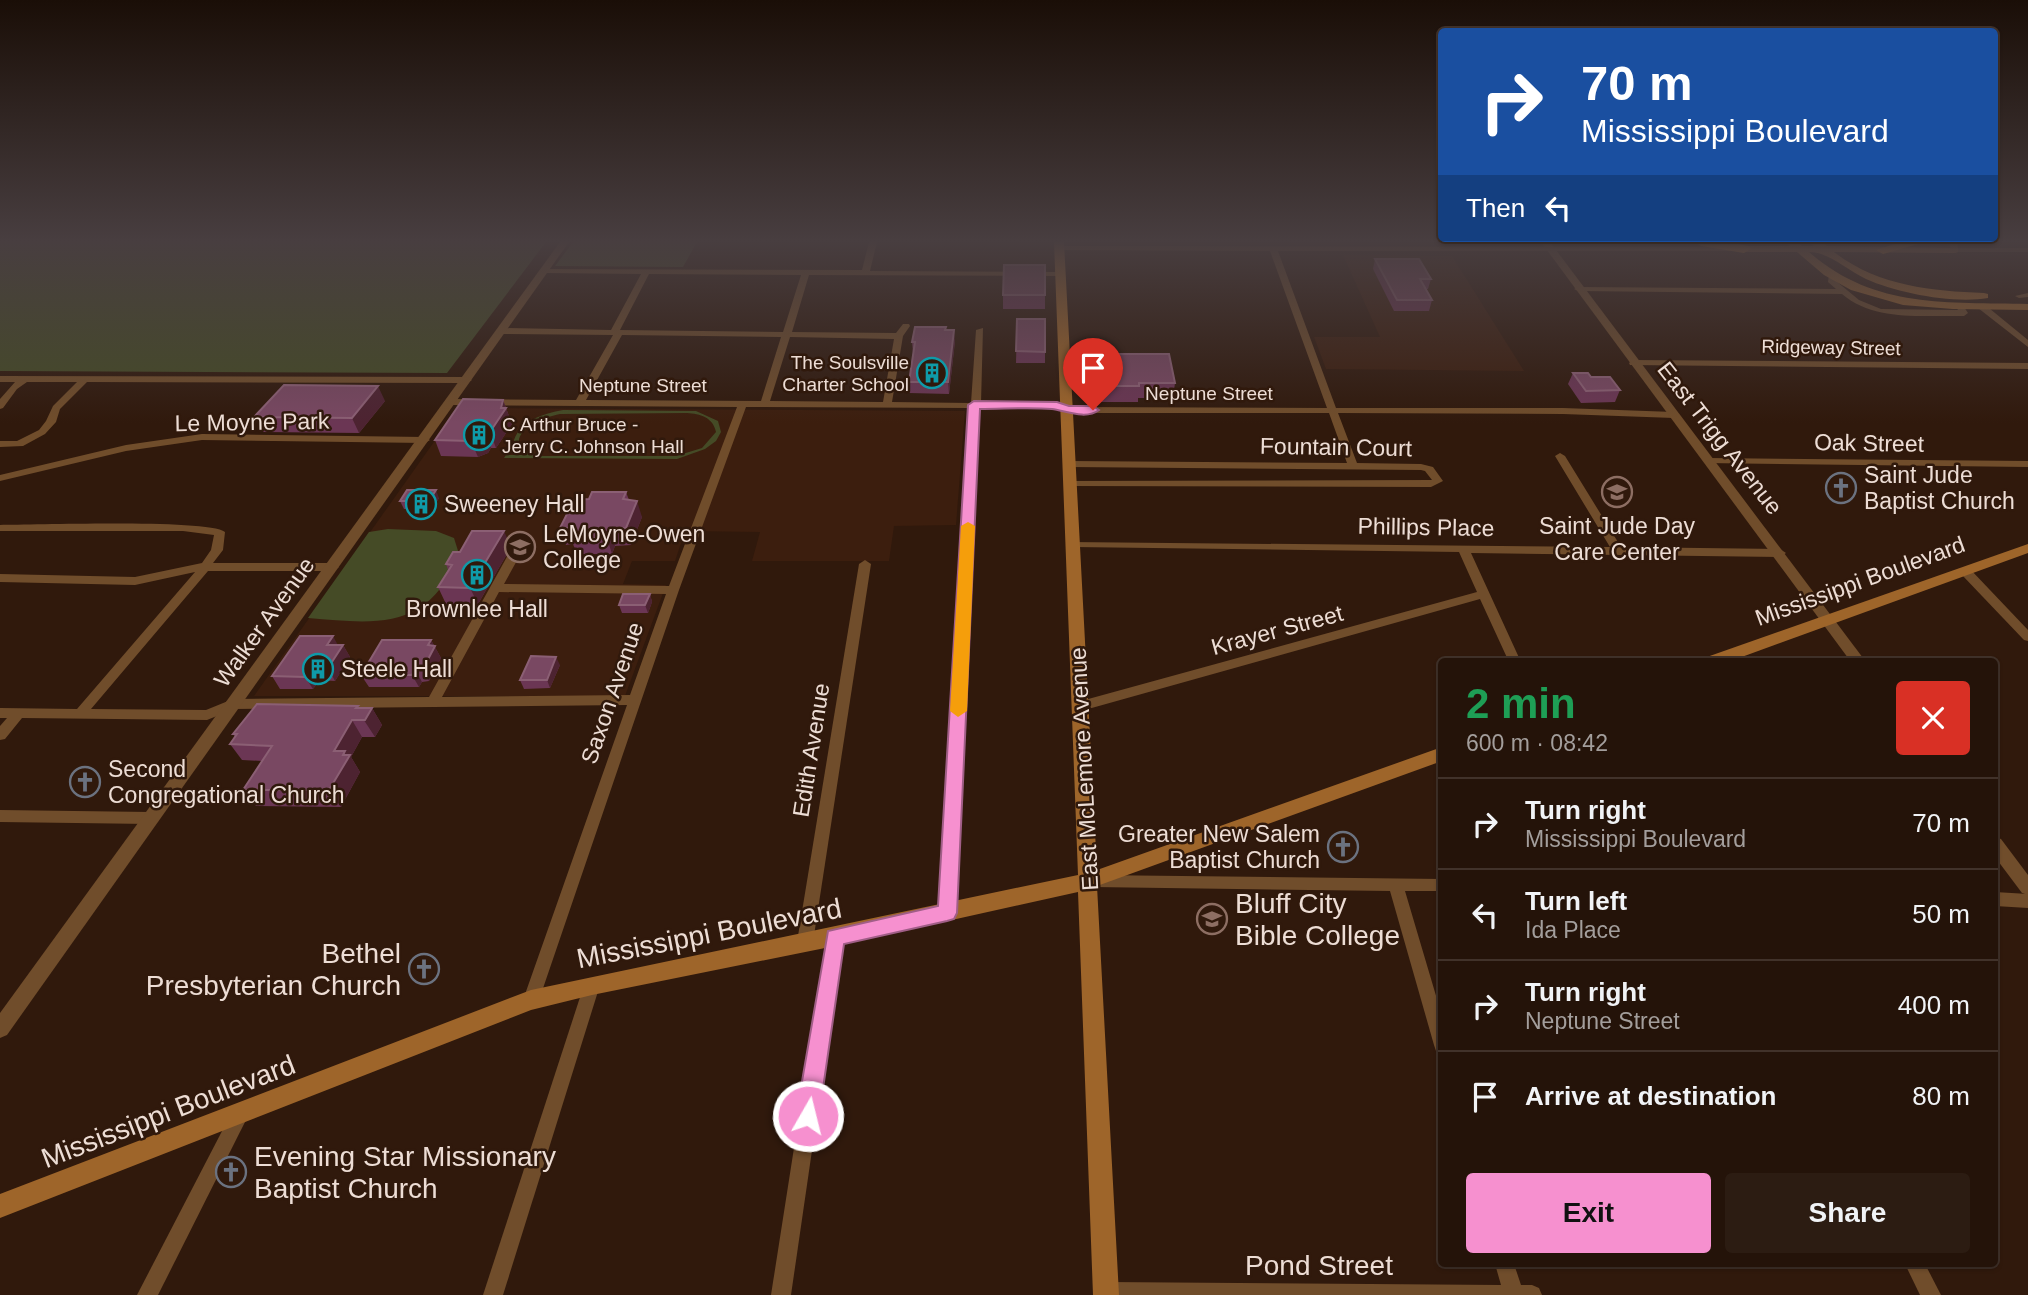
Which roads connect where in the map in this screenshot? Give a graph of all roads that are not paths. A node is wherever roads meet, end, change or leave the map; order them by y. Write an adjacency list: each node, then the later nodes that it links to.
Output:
1 (523, 302): 14 (street, Walker Avenue)
2 (632, 302): 15 (street)
3 (797, 302): 16 (street)
4 (1062, 302): 32 (main road, East McLemore Avenue)
5 (1293, 302): 33 (street)
6 (1588, 302): 19 (street, East Trigg Avenue)
7 (1859, 302): 9 (street)
8 (1930, 302): 9 (main road)
9 (1959, 306): 10 (main road)
10 (1981, 306): 11 (main road); 18 (street)
11 (2028, 307)
12 (906, 326): 17 (street)
13 (980, 330): 30 (street)
14 (503, 331): 15 (street); 24 (street, Walker Avenue)
15 (616, 332): 16 (street); 26 (street)
16 (787, 334): 17 (street); 28 (street)
17 (899, 336): 29 (street)
18 (2028, 344)
19 (1633, 363): 20 (street, Ridgeway Street); 34 (street, East Trigg Avenue)
20 (2028, 366)
21 (0, 379): 22 (street)
22 (25, 379): 23 (street); 31 (street)
23 (84, 380): 24 (street); 36 (street)
24 (467, 380): 25 (street, Walker Avenue)
25 (452, 402): 26 (street, Neptune Street); 35 (street, Walker Avenue)
26 (580, 402): 27 (street, Neptune Street)
27 (743, 403): 28 (street, Neptune Street); 61 (street, Saxon Avenue)
28 (765, 403): 29 (street, Neptune Street)
29 (887, 404): 30 (street, Neptune Street)
30 (974, 405): 32 (street, Neptune Street); 86 (street)
31 (0, 406)
32 (1067, 410): 33 (street, Neptune Street); 39 (main road, East McLemore Avenue)
33 (1331, 411): 34 (street, Neptune Street); 43 (street)
34 (1674, 415): 38 (street, East Trigg Avenue)
35 (425, 440): 44 (street, Le Moyne Park); 57 (street, Walker Avenue)
36 (0, 444)
37 (1560, 456): 52 (street)
38 (1709, 461): 40 (street, Oak Street); 53 (street, East Trigg Avenue)
39 (1069, 464): 41 (street, Fountain Court); 45 (main road, East McLemore Avenue)
40 (2028, 464)
41 (1240, 466): 42 (street, Fountain Court); 46 (street)
42 (1270, 466): 43 (street, Fountain Court); 47 (street)
43 (1353, 467): 47 (street, Fountain Court)
44 (0, 478)
45 (1070, 483): 46 (street, Fountain Court); 49 (main road, East McLemore Avenue)
46 (1244, 484): 47 (street, Fountain Court)
47 (1275, 484)
48 (0, 527): 56 (street)
49 (1073, 544): 50 (street, Phillips Place); 71 (main road, East McLemore Avenue)
50 (1463, 548): 52 (street, Phillips Place); 62 (street)
51 (2028, 548): 58 (main road, Mississippi Boulevard)
52 (1618, 551): 53 (street, Phillips Place)
53 (1780, 553): 63 (street, East Trigg Avenue)
54 (514, 555): 60 (street)
55 (865, 564): 88 (street, Edith Avenue)
56 (202, 567): 57 (street); 59 (street); 74 (street)
57 (333, 567): 70 (street, Walker Avenue)
58 (1966, 572): 63 (main road, Mississippi Boulevard); 64 (street)
59 (0, 579)
60 (497, 588): 61 (street); 69 (street)
61 (674, 590): 68 (street, Saxon Avenue)
62 (1485, 594): 65 (street); 71 (street, Krayer Street)
63 (1829, 621): 66 (main road, Mississippi Boulevard); 67 (street, East Trigg Avenue)
64 (2028, 637)
65 (1513, 658)
66 (1722, 658)
67 (1855, 658)
68 (636, 700): 69 (street); 90 (street, Saxon Avenue)
69 (432, 703): 70 (street)
70 (233, 704): 74 (street); 78 (street, Walker Avenue)
71 (1081, 706): 80 (main road, East McLemore Avenue)
72 (0, 713): 73 (street)
73 (18, 714): 74 (street); 75 (street)
74 (79, 715)
75 (0, 735)
76 (1438, 755): 80 (main road, Mississippi Boulevard)
77 (0, 816): 78 (street)
78 (150, 818): 91 (street, Walker Avenue)
79 (1998, 848): 83 (street)
80 (1089, 881): 81 (street); 86 (main road, Mississippi Boulevard); 97 (main road, East McLemore Avenue)
81 (1396, 885): 82 (street); 92 (street)
82 (1438, 885)
83 (2028, 888)
84 (1998, 899): 85 (street)
85 (2028, 901)
86 (947, 913): 87 (main road, Mississippi Boulevard)
87 (835, 937): 88 (main road, Mississippi Boulevard); 100 (street)
88 (805, 942): 89 (main road, Mississippi Boulevard)
89 (592, 985): 90 (main road, Mississippi Boulevard); 99 (street)
90 (531, 1000): 93 (main road, Mississippi Boulevard)
91 (0, 1029)
92 (1438, 1031)
93 (241, 1114): 94 (main road, Mississippi Boulevard); 98 (street)
94 (0, 1206)
95 (1506, 1267): 101 (street)
96 (1917, 1267): 103 (street)
97 (1106, 1293): 101 (street, Pond Street)
98 (147, 1295)
99 (493, 1295)
100 (781, 1295)
101 (1514, 1295): 102 (street, Pond Street)
102 (1532, 1295)
103 (1931, 1295)

